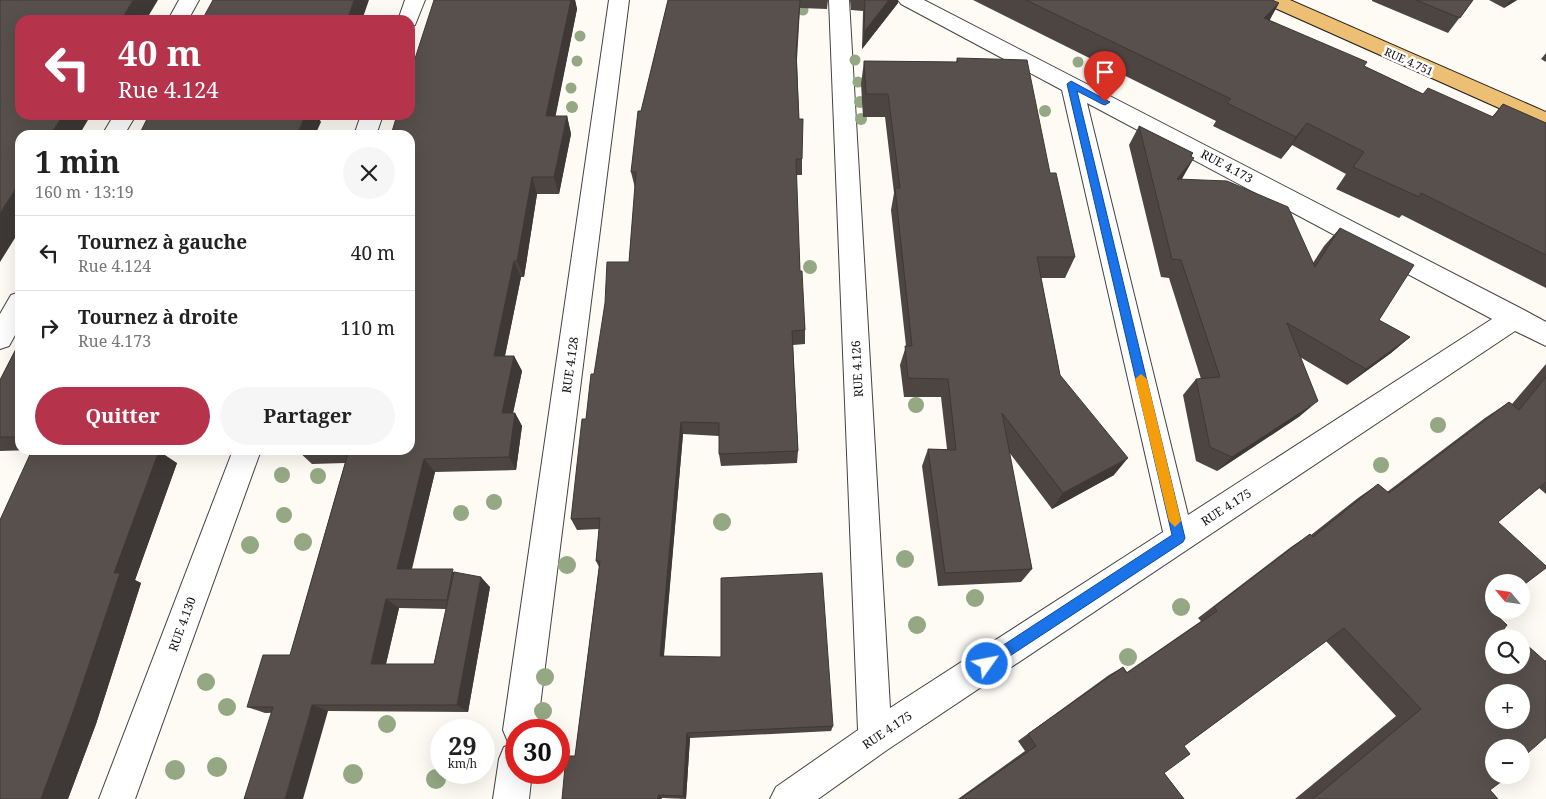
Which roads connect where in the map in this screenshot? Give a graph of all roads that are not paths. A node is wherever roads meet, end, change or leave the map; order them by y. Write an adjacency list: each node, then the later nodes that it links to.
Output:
1 (189, 0): 7 (street)
2 (415, 0): 8 (street)
3 (619, 0): 17 (street, RUE 4.128)
4 (839, 0): 18 (street, RUE 4.126)
5 (908, 0): 9 (street, RUE 4.173)
6 (1275, 0): 10 (main road, RUE 4.751)
7 (181, 15)
8 (410, 15)
9 (1071, 84): 12 (street, RUE 4.173); 16 (street)
10 (1541, 116)
11 (15, 311): 14 (street)
12 (1515, 317): 13 (street, RUE 4.173); 16 (street, RUE 4.175)
13 (1546, 335)
14 (0, 338)
15 (246, 455): 20 (street, RUE 4.130)
16 (1179, 538): 18 (street, RUE 4.175)
17 (521, 719)
18 (875, 738): 22 (street, RUE 4.175)
19 (513, 784): 21 (street)
20 (117, 799)
21 (511, 799)
22 (788, 799)

